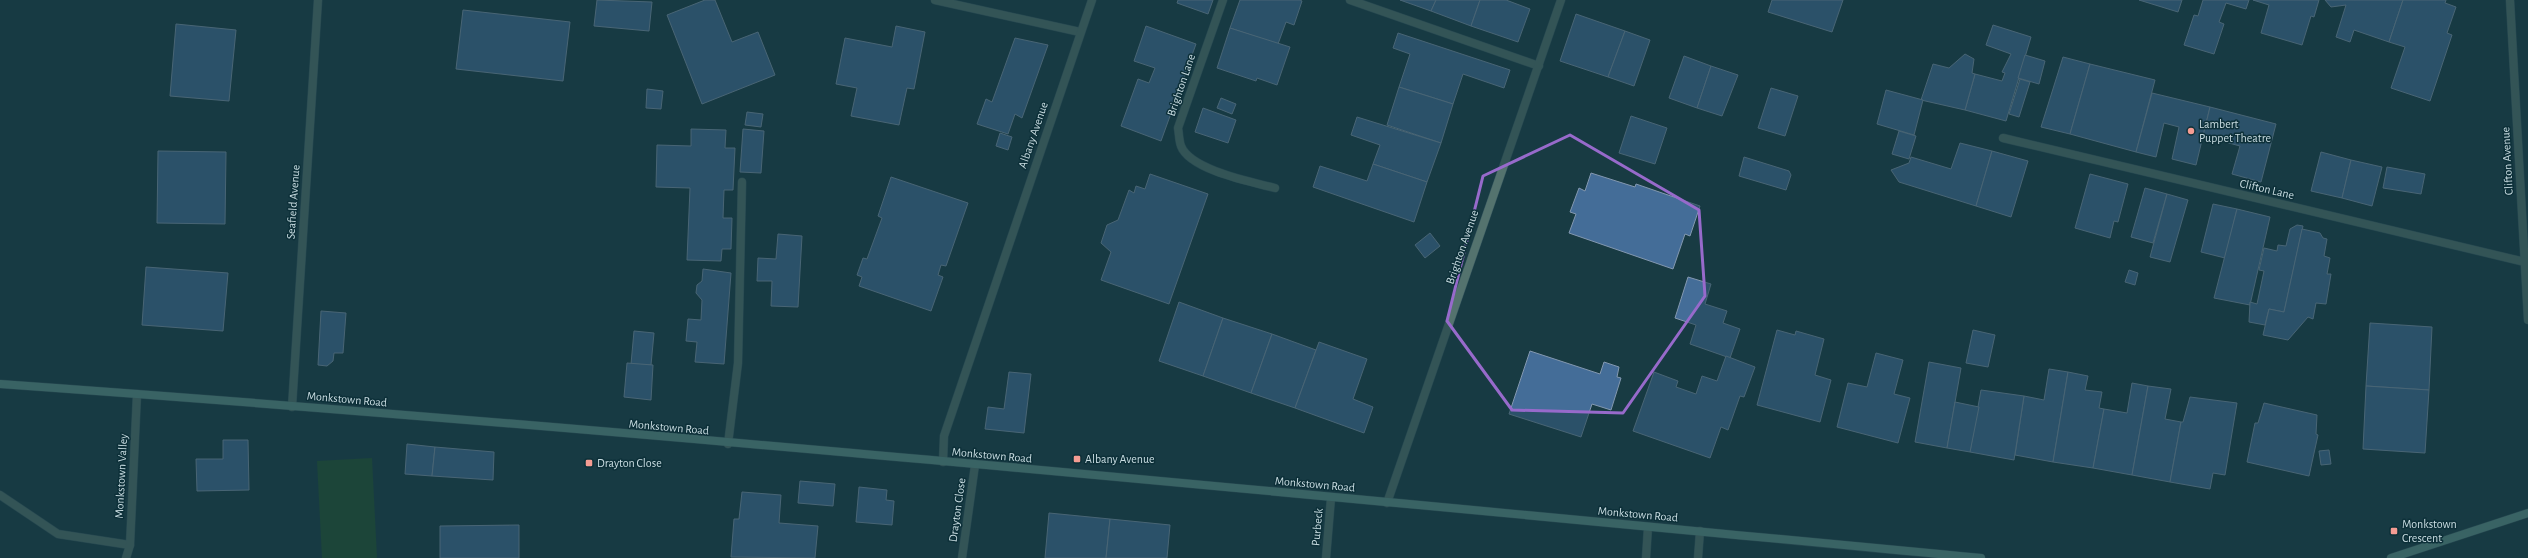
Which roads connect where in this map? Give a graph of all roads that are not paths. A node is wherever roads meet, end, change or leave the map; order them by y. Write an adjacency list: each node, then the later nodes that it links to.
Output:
1 (318, 0): 17 (street, Seafield Avenue)
2 (935, 0): 8 (street)
3 (1092, 0): 8 (street, Albany Avenue)
4 (1223, 0): 12 (street, Brighton Lane)
5 (1350, 0): 9 (street)
6 (1561, 0): 9 (street, Brighton Avenue)
7 (2510, 0): 13 (street, Clifton Avenue)
8 (1080, 32): 19 (street, Albany Avenue)
9 (1539, 66): 23 (street, Brighton Avenue)
10 (2002, 138): 13 (street, Clifton Lane)
11 (742, 182): 18 (street)
12 (1275, 188)
13 (2525, 262): 14 (street, Clifton Avenue)
14 (2528, 320)
15 (0, 384): 16 (main road, Monkstown Road)
16 (137, 394): 17 (main road, Monkstown Road); 27 (street, Monkstown Valley)
17 (292, 406): 18 (main road, Monkstown Road)
18 (728, 444): 19 (main road, Monkstown Road)
19 (943, 462): 20 (main road, Monkstown Road)
20 (975, 465): 22 (main road, Monkstown Road); 29 (street, Drayton Close)
21 (0, 495): 27 (street)
22 (1331, 498): 23 (main road, Monkstown Road); 30 (street, Purbeck)
23 (1387, 503): 25 (main road, Monkstown Road)
24 (2528, 513): 34 (main road)
25 (1648, 527): 26 (main road, Monkstown Road); 31 (street)
26 (1700, 531): 32 (street); 33 (main road, Monkstown Road)
27 (130, 545): 28 (street, Monkstown Valley)
28 (126, 558)
29 (962, 558)
30 (1326, 558)
31 (1646, 558)
32 (1698, 558)
33 (1982, 558)
34 (2391, 558)

